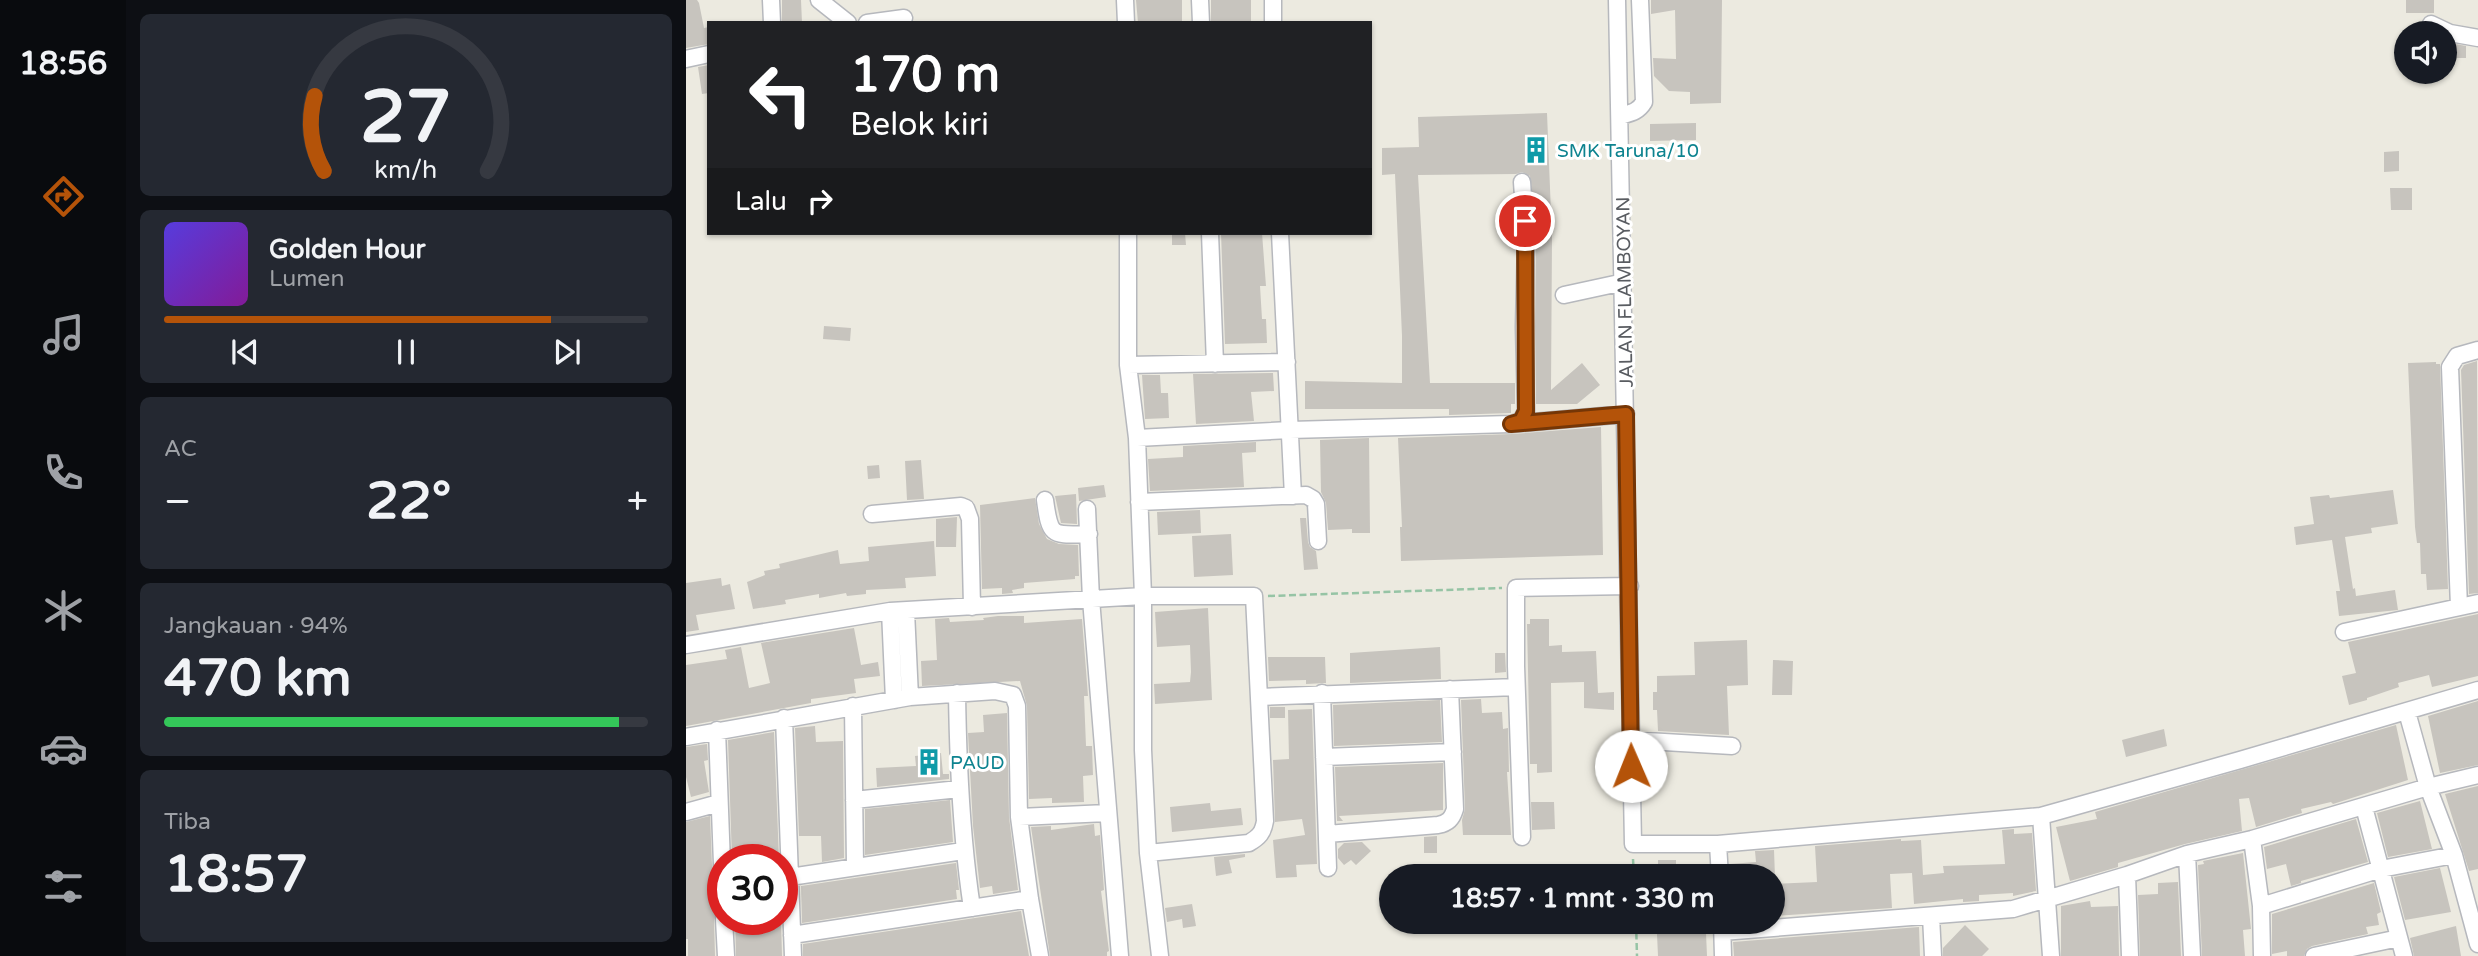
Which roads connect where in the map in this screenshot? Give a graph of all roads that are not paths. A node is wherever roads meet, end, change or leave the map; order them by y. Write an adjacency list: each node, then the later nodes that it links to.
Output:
1 (771, 0): 9 (street)
2 (820, 0): 10 (street)
3 (1125, 0): 12 (street)
4 (1200, 0): 13 (street)
5 (1273, 0): 14 (street)
6 (1617, 0): 19 (street, JALAN FLAMBOYAN)
7 (1640, 0): 19 (street)
8 (904, 18): 11 (street)
9 (772, 21)
10 (846, 21)
11 (882, 21)
12 (1126, 21)
13 (1201, 21)
14 (1273, 21)
15 (2457, 34): 16 (street)
16 (2478, 38)
17 (707, 54): 18 (street)
18 (686, 58)
19 (1620, 116): 24 (street, JALAN FLAMBOYAN)
20 (1522, 182): 31 (street)
21 (1128, 235): 29 (street)
22 (1210, 235): 28 (street)
23 (1280, 235): 27 (street)
24 (1624, 282): 25 (street); 30 (street, JALAN FLAMBOYAN)
25 (1564, 295)
26 (2478, 350): 46 (street)
27 (1287, 362): 28 (street); 32 (street)
28 (1215, 364): 29 (street)
29 (1128, 365): 33 (street)
30 (1626, 414): 31 (street); 41 (street, JALAN FLAMBOYAN)
31 (1511, 424): 32 (street)
32 (1290, 430): 33 (street); 34 (street)
33 (1137, 438): 36 (street)
34 (1293, 496): 36 (street); 40 (street)
35 (1045, 500): 39 (street)
36 (1139, 502): 42 (street)
37 (1087, 509): 39 (street)
38 (872, 514): 45 (street)
39 (1089, 534): 43 (street)
40 (1318, 541)
41 (1630, 586): 50 (street); 62 (street, JALAN FLAMBOYAN)
42 (1143, 596): 43 (street); 55 (street); 83 (street)
43 (1091, 599): 45 (street); 73 (street)
44 (2478, 603): 46 (street)
45 (972, 607): 47 (street)
46 (2459, 607): 48 (street)
47 (898, 611): 49 (street); 56 (street)
48 (2344, 632)
49 (686, 645)
50 (1516, 687): 51 (street); 77 (street)
51 (1450, 689): 54 (street); 64 (street)
52 (2478, 690): 58 (street)
53 (957, 693): 56 (street); 68 (street); 75 (street)
54 (1322, 693): 55 (street); 65 (street)
55 (1259, 697): 83 (street)
56 (902, 699): 57 (street)
57 (853, 706): 59 (street); 69 (street)
58 (2407, 712): 67 (street); 74 (street)
59 (785, 718): 60 (street); 80 (street)
60 (717, 730): 61 (street); 70 (street)
61 (686, 737)
62 (1630, 740): 63 (street); 81 (street, JALAN FLAMBOYAN)
63 (1731, 746)
64 (1454, 752): 65 (street); 76 (street)
65 (1324, 757): 76 (street)
66 (2478, 775): 67 (street)
67 (2428, 787): 71 (street); 85 (street)
68 (959, 789): 69 (street); 82 (street)
69 (854, 800): 87 (street)
70 (719, 803): 72 (street); 79 (street)
71 (2364, 807): 78 (street); 89 (street)
72 (686, 812)
73 (1107, 813): 75 (street); 107 (street)
74 (2041, 816): 81 (street); 93 (street)
75 (1019, 817): 92 (street)
76 (1327, 834): 88 (street)
77 (1522, 837)
78 (2252, 839): 84 (street); 94 (street)
79 (721, 844)
80 (789, 844)
81 (1718, 844): 86 (street)
82 (963, 851): 87 (street); 95 (street)
83 (1148, 852): 108 (street)
84 (2187, 855): 90 (street); 113 (street)
85 (2454, 855): 89 (street); 103 (street)
86 (1719, 864)
87 (855, 866): 91 (street)
88 (1328, 868)
89 (2381, 869): 94 (street); 102 (street)
90 (2127, 875): 93 (street); 112 (street)
91 (798, 876)
92 (1030, 899): 95 (street); 106 (street)
93 (2049, 900): 96 (street); 111 (street)
94 (2261, 906): 114 (street)
95 (972, 908): 98 (street)
96 (1931, 915): 97 (street); 110 (street)
97 (1785, 923)
98 (798, 934)
99 (1722, 934): 109 (street)
100 (725, 935): 104 (street)
101 (793, 935): 105 (street)
102 (2399, 938): 115 (street); 116 (street)
103 (2478, 944)
104 (726, 956)
105 (793, 956)
106 (1040, 956)
107 (1120, 956)
108 (1160, 956)
109 (1723, 956)
110 (1933, 956)
111 (2051, 956)
112 (2130, 956)
113 (2192, 956)
114 (2262, 956)
115 (2314, 956)
116 (2404, 956)

